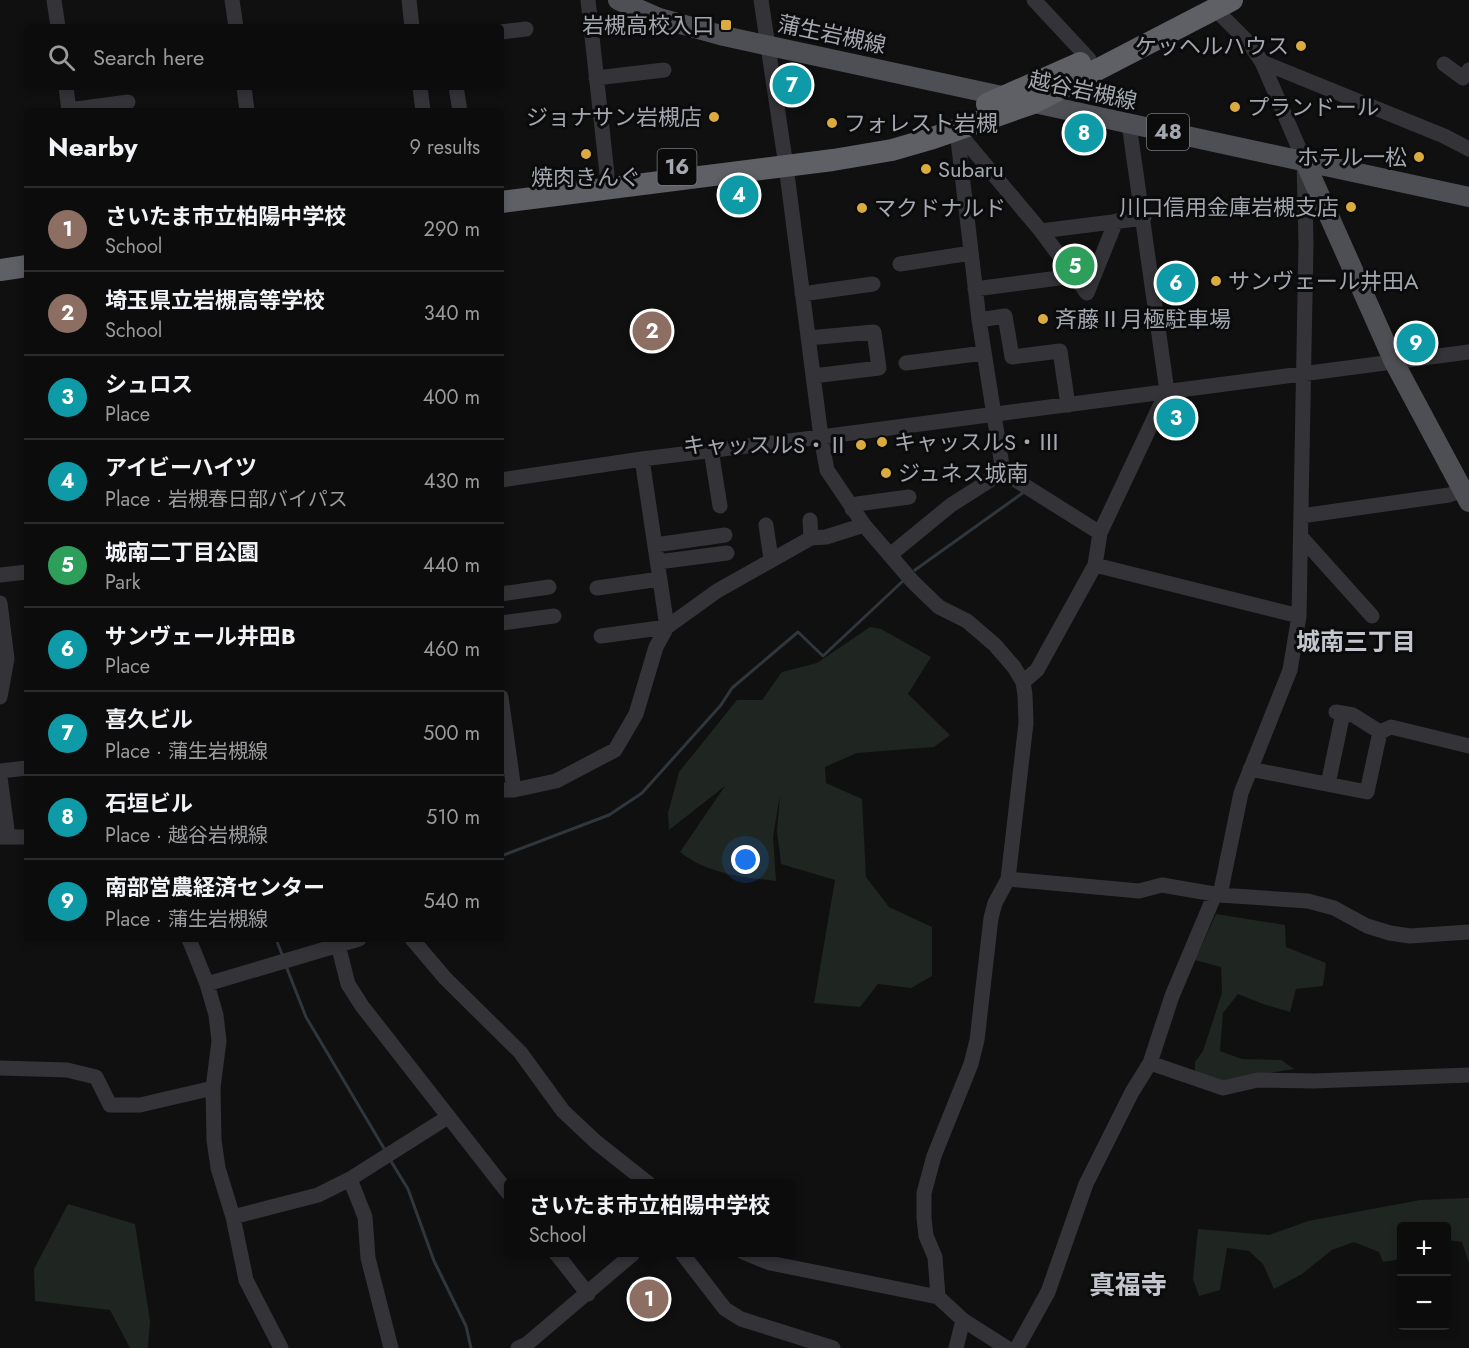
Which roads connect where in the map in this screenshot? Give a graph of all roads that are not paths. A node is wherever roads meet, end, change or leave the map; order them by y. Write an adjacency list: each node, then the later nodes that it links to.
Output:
1 (54, 0): 9 (street)
2 (232, 0): 10 (street)
3 (409, 0): 11 (street)
4 (588, 0): 20 (street)
5 (618, 0): 14 (main road, 蒲生岩槻線)
6 (761, 0): 14 (street)
7 (1034, 0): 15 (street)
8 (1213, 2): 15 (highway, 16); 16 (street); 27 (highway, 16)
9 (58, 24)
10 (236, 24)
11 (412, 24)
12 (526, 29): 13 (street)
13 (504, 32)
14 (769, 45): 25 (main road, 蒲生岩槻線); 36 (street)
15 (1089, 59): 25 (highway, 16)
16 (1262, 62): 35 (street); 37 (street)
17 (1444, 64): 19 (street)
18 (664, 70): 20 (street)
19 (1469, 70)
20 (597, 78): 38 (street)
21 (66, 90): 28 (street)
22 (244, 90): 30 (street)
23 (420, 90): 31 (street)
24 (456, 90): 32 (street)
25 (1004, 98): 27 (main road, 越谷岩槻線 / 48); 36 (highway, 16)
26 (128, 102): 29 (street)
27 (1032, 103): 33 (main road, 越谷岩槻線 / 48); 34 (highway, 16)
28 (69, 108)
29 (89, 108)
30 (247, 108)
31 (423, 108)
32 (460, 108)
33 (1129, 124): 37 (main road, 越谷岩槻線 / 48); 42 (street)
34 (957, 131): 36 (highway, 16); 44 (street); 45 (street)
35 (1469, 149)
36 (786, 160): 38 (highway, 16); 41 (highway, 16); 54 (street)
37 (1304, 160): 40 (main road, 越谷岩槻線 / 48); 59 (main road); 61 (street)
38 (608, 174): 39 (highway, 16)
39 (504, 189)
40 (1469, 197)
41 (504, 202)
42 (1144, 218): 43 (street); 63 (street)
43 (1116, 221): 44 (street); 51 (street)
44 (1041, 231): 51 (street)
45 (971, 253): 48 (street); 53 (street)
46 (24, 254): 47 (highway)
47 (0, 257)
48 (900, 264)
49 (24, 266): 50 (highway)
50 (0, 270)
51 (1074, 276): 53 (street)
52 (873, 284): 54 (street)
53 (975, 290): 55 (street)
54 (802, 294): 56 (street)
55 (979, 320): 58 (street); 64 (street)
56 (808, 338): 62 (street); 62 (street)
57 (1469, 352): 59 (street)
58 (984, 353): 60 (street); 65 (street)
59 (1394, 362): 61 (street); 71 (main road)
60 (906, 363)
61 (1302, 373): 63 (street); 75 (street)
62 (813, 376): 66 (street)
63 (1167, 391): 64 (street); 79 (street)
64 (1068, 405): 65 (street)
65 (994, 414): 66 (street); 69 (street)
66 (821, 437): 67 (street); 74 (street)
67 (711, 450): 68 (street); 73 (street)
68 (642, 459): 70 (street); 83 (street)
69 (1003, 472): 79 (street); 85 (street)
70 (504, 480)
71 (1466, 496): 75 (street)
72 (909, 497): 74 (street)
73 (720, 506)
74 (852, 509): 78 (street)
75 (1301, 516): 81 (street)
76 (810, 520): 82 (street)
77 (766, 525): 86 (street)
78 (864, 525): 82 (street); 85 (street)
79 (1100, 533): 88 (street)
80 (725, 535): 83 (street)
81 (1301, 537): 97 (street); 98 (street)
82 (811, 538): 86 (street)
83 (655, 544): 87 (street)
84 (727, 553): 87 (street)
85 (890, 555): 102 (street)
86 (771, 559): 100 (street)
87 (658, 562): 91 (street)
88 (1095, 565): 97 (street); 102 (street)
89 (24, 572): 90 (street)
90 (0, 576)
91 (660, 579): 93 (street); 100 (street)
92 (549, 586): 94 (street)
93 (597, 588)
94 (504, 594)
95 (0, 603): 103 (street)
96 (554, 616): 99 (street)
97 (1299, 616): 108 (street)
98 (1372, 616)
99 (504, 623)
100 (667, 627): 101 (street); 112 (street)
101 (601, 636)
102 (1023, 682): 115 (street)
103 (0, 697)
104 (1380, 732): 106 (street); 111 (street); 111 (street)
105 (504, 744): 112 (street)
106 (1469, 746)
107 (24, 768): 109 (street)
108 (1250, 769): 111 (street); 116 (street)
109 (0, 771)
110 (0, 777): 113 (street)
111 (1328, 784)
112 (507, 790)
113 (4, 837): 114 (street)
114 (24, 837)
115 (1008, 879): 116 (street); 137 (street)
116 (1217, 894): 117 (street); 123 (street)
117 (1469, 932)
118 (190, 942): 122 (street)
119 (348, 942): 121 (street)
120 (415, 942): 129 (street)
121 (338, 945): 122 (street); 127 (street)
122 (207, 984): 126 (street)
123 (1150, 1063): 125 (street); 145 (street)
124 (0, 1068): 126 (street)
125 (1469, 1075)
126 (213, 1088): 131 (street)
127 (448, 1117): 128 (street); 130 (street)
128 (350, 1179): 131 (street); 140 (street)
129 (643, 1179)
130 (504, 1188)
131 (233, 1217): 139 (street)
132 (559, 1257): 136 (street)
133 (629, 1257): 136 (street)
134 (685, 1257): 142 (street)
135 (755, 1257): 137 (street)
136 (588, 1294): 141 (street)
137 (938, 1297): 138 (street)
138 (963, 1320): 143 (street); 144 (street)
139 (281, 1348)
140 (391, 1348)
141 (518, 1348)
142 (833, 1348)
143 (956, 1348)
144 (1007, 1348)
145 (1017, 1348)

